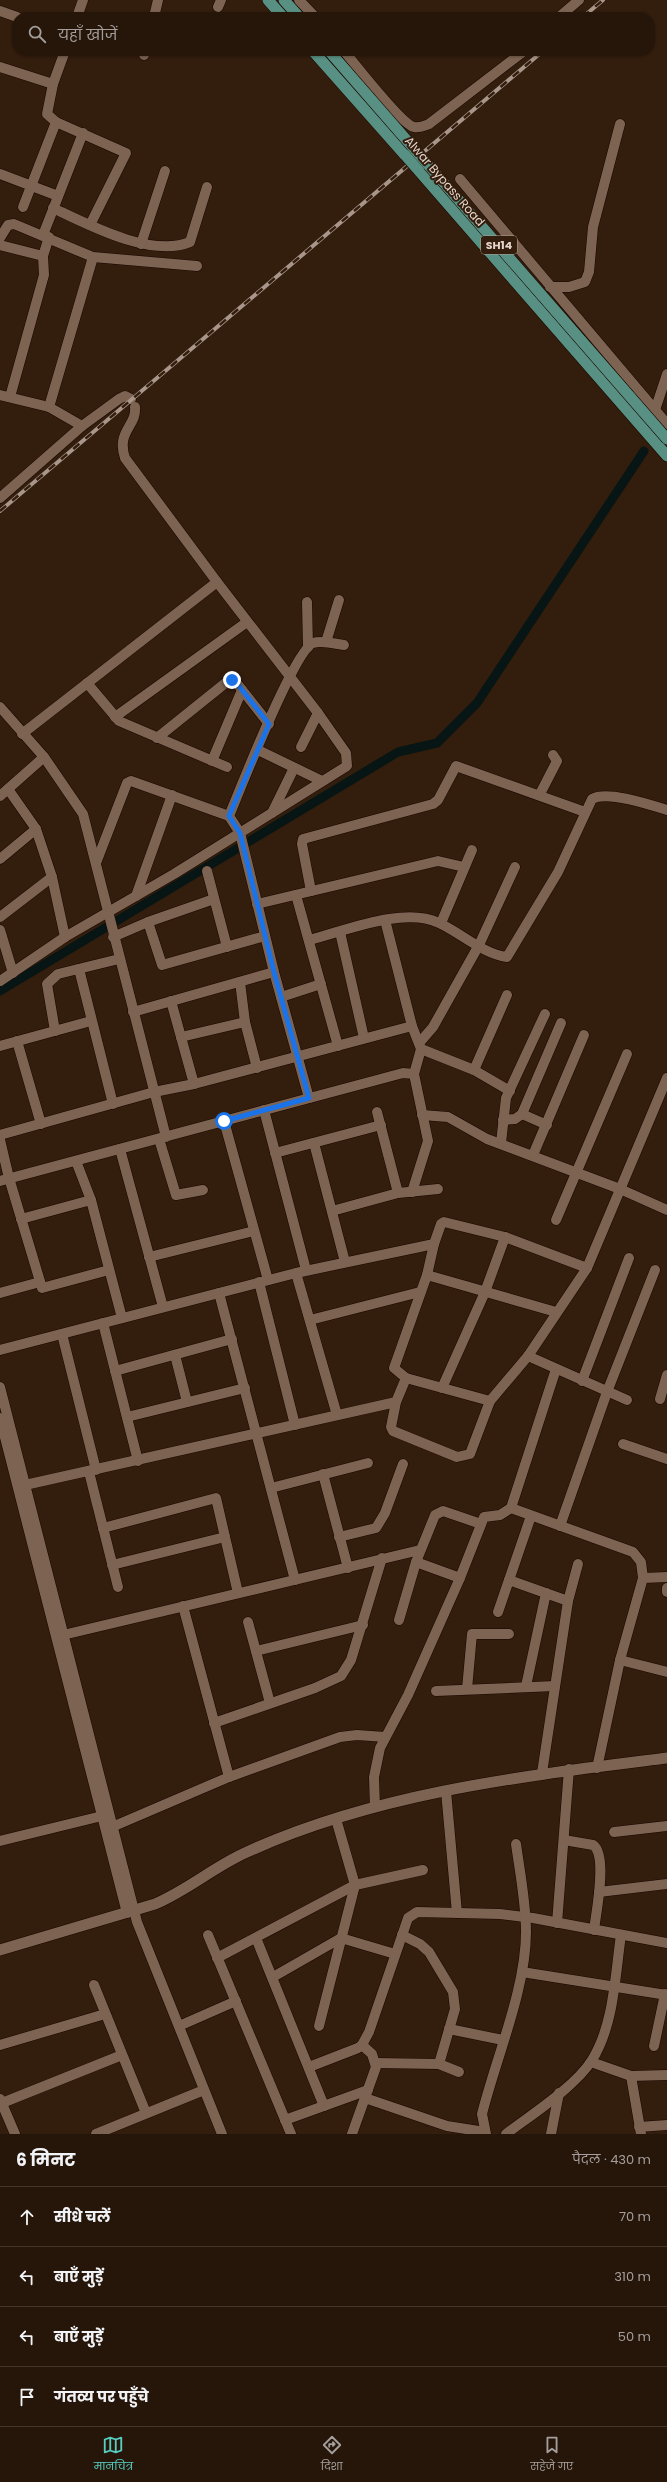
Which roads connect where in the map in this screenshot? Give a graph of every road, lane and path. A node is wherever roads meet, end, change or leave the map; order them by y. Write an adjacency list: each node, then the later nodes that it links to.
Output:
1 (83, 0): 8 (street)
2 (158, 0): 9 (street)
3 (268, 0): 10 (main road)
4 (284, 0): 11 (main road)
5 (299, 0): 12 (street)
6 (578, 0): 13 (street)
7 (0, 11): 14 (street)
8 (79, 12)
9 (155, 12)
10 (279, 12)
11 (295, 12)
12 (310, 12)
13 (565, 12)
14 (12, 15)
15 (63, 56): 21 (street)
16 (317, 56): 50 (main road, Alwar Bypass Road / SH14, bridge)
17 (333, 56): 49 (main road, Alwar Bypass Road / SH14, bridge)
18 (348, 56): 19 (street)
19 (517, 56)
20 (0, 67): 21 (street)
21 (53, 84): 22 (street)
22 (56, 122): 24 (street); 28 (street)
23 (620, 124): 41 (street)
24 (83, 133): 30 (street); 33 (street)
25 (165, 171): 36 (street)
26 (0, 174): 28 (street)
27 (460, 180): 41 (street)
28 (31, 185): 30 (street); 31 (street)
29 (207, 187): 36 (street)
30 (58, 196): 32 (street)
31 (23, 207)
32 (53, 208): 33 (street); 34 (street)
33 (90, 225): 36 (street)
34 (46, 236): 35 (street); 38 (street); 39 (street)
35 (0, 238)
36 (141, 244)
37 (0, 245): 38 (street)
38 (43, 256): 44 (street)
39 (93, 257): 40 (street); 45 (street)
40 (197, 266)
41 (550, 287): 46 (street)
42 (667, 374): 46 (street)
43 (0, 395): 44 (street)
44 (10, 397): 45 (street)
45 (50, 406): 48 (street)
46 (655, 410): 47 (street)
47 (667, 424)
48 (82, 426): 51 (street); 52 (street)
49 (667, 439)
50 (667, 456)
51 (0, 498)
52 (217, 582): 55 (street); 60 (street)
53 (339, 600): 56 (street)
54 (307, 602): 58 (street)
55 (247, 622): 59 (street); 64 (street)
56 (326, 642): 57 (street); 58 (street)
57 (344, 645)
58 (308, 647): 59 (street)
59 (289, 677): 63 (street); 65 (street)
60 (87, 683): 64 (street); 66 (street)
61 (242, 690): 65 (street); 67 (street); 72 (street)
62 (0, 707): 66 (street)
63 (318, 713): 68 (street); 75 (street)
64 (115, 717): 67 (street)
65 (269, 724): 69 (street)
66 (22, 734): 71 (street)
67 (157, 738): 72 (street)
68 (301, 747)
69 (258, 750): 74 (street); 83 (street)
70 (553, 755): 77 (street)
71 (44, 757): 76 (street); 88 (street)
72 (212, 761): 73 (street)
73 (227, 767)
74 (294, 768): 75 (street); 82 (street)
75 (322, 781): 82 (street)
76 (8, 789): 79 (street); 84 (street)
77 (540, 794): 81 (street); 93 (street)
78 (172, 795): 83 (street); 88 (street); 95 (street)
79 (0, 796)
80 (667, 810): 81 (street)
81 (585, 812): 109 (street)
82 (272, 813): 85 (street)
83 (229, 816): 85 (street)
84 (36, 829): 87 (street); 92 (street)
85 (241, 838): 95 (street); 97 (street)
86 (472, 850): 89 (street)
87 (0, 860)
88 (96, 863): 99 (street)
89 (464, 867): 93 (street); 102 (street)
90 (515, 867): 109 (street)
91 (207, 871): 96 (street)
92 (52, 877): 98 (street); 107 (street)
93 (311, 891): 94 (street)
94 (296, 895): 97 (street); 108 (street)
95 (136, 896): 99 (street)
96 (214, 899): 101 (street); 110 (street)
97 (257, 904): 106 (street)
98 (0, 917)
99 (108, 918): 105 (street); 107 (street)
100 (386, 920): 102 (street); 104 (street); 126 (street)
101 (148, 922): 105 (street); 110 (street)
102 (440, 923): 109 (street)
103 (0, 930): 114 (street)
104 (340, 932): 108 (street); 130 (street)
105 (113, 935): 111 (street)
106 (265, 936): 110 (street); 113 (street)
107 (65, 937): 114 (street)
108 (309, 940): 117 (street)
109 (479, 945): 132 (street)
110 (227, 947)
111 (119, 959): 112 (street); 121 (street)
112 (79, 969): 123 (street); 127 (street)
113 (274, 972): 116 (street); 119 (street)
114 (13, 973): 115 (street)
115 (0, 982)
116 (240, 982): 120 (street); 124 (street)
117 (321, 984): 119 (street); 134 (street)
118 (507, 995): 138 (street)
119 (281, 997): 136 (street)
120 (171, 1001): 121 (street); 129 (street)
121 (133, 1012): 143 (street)
122 (545, 1014): 142 (street)
123 (91, 1021): 127 (street); 145 (street)
124 (245, 1022): 129 (street); 137 (street)
125 (561, 1023): 148 (street)
126 (412, 1026): 130 (street); 132 (street)
127 (55, 1031): 131 (street)
128 (584, 1035): 154 (street)
129 (181, 1037): 141 (street)
130 (364, 1038): 134 (street)
131 (17, 1041): 133 (street); 152 (street)
132 (420, 1045): 138 (street); 139 (street)
133 (0, 1046)
134 (338, 1046): 136 (street)
135 (627, 1054): 164 (street)
136 (297, 1057): 137 (street); 144 (street)
137 (257, 1068): 141 (street)
138 (474, 1070): 142 (street)
139 (414, 1074): 144 (street); 149 (street)
140 (667, 1078): 167 (street)
141 (194, 1084): 143 (street)
142 (510, 1091): 150 (street)
143 (154, 1092): 145 (street); 156 (street)
144 (309, 1098): 146 (street)
145 (113, 1104): 152 (street)
146 (264, 1110): 151 (street); 161 (street)
147 (377, 1112): 153 (street)
148 (522, 1114): 150 (street); 154 (street)
149 (422, 1115): 159 (street); 169 (street)
150 (503, 1120): 159 (street)
151 (224, 1121): 156 (street); 176 (street)
152 (41, 1124): 155 (street)
153 (381, 1125): 158 (street); 170 (street)
154 (547, 1125): 162 (street)
155 (0, 1135)
156 (162, 1138): 160 (street); 168 (street)
157 (0, 1140): 165 (street)
158 (314, 1143): 161 (street); 173 (street)
159 (501, 1143): 162 (street)
160 (120, 1149): 163 (street); 179 (street)
161 (275, 1153): 185 (street)
162 (533, 1155): 164 (street)
163 (76, 1161): 165 (street); 171 (street)
164 (578, 1172): 167 (street); 175 (street)
165 (4, 1180): 174 (street)
166 (438, 1189): 169 (street)
167 (620, 1189): 172 (street); 182 (street)
168 (203, 1190)
169 (412, 1192): 170 (street)
170 (398, 1193): 173 (street)
171 (91, 1200): 174 (street); 183 (street)
172 (667, 1210)
173 (332, 1211): 181 (street)
174 (21, 1219): 188 (street)
175 (556, 1220)
176 (254, 1231): 179 (street); 187 (street)
177 (505, 1237): 178 (street); 182 (street); 190 (street)
178 (434, 1244): 181 (street); 186 (street)
179 (149, 1257): 193 (street)
180 (629, 1258): 207 (street)
181 (345, 1262): 185 (street)
182 (587, 1268): 194 (street)
183 (109, 1270): 188 (street); 195 (street)
184 (655, 1270): 211 (street)
185 (301, 1272): 187 (street); 196 (street)
186 (427, 1275): 189 (street); 190 (street)
187 (263, 1281): 192 (street); 220 (street)
188 (40, 1282): 191 (street)
189 (420, 1292): 196 (street); 206 (street)
190 (485, 1292): 194 (street); 210 (street)
191 (0, 1293)
192 (219, 1293): 193 (street); 199 (street)
193 (163, 1307): 195 (street)
194 (556, 1312): 202 (street)
195 (122, 1318): 197 (street)
196 (310, 1320): 217 (street)
197 (103, 1323): 198 (street); 204 (street)
198 (62, 1334): 200 (street); 228 (street)
199 (232, 1339): 201 (street); 209 (street)
200 (0, 1350)
201 (175, 1355): 204 (street); 215 (street)
202 (528, 1356): 203 (street); 214 (street)
203 (556, 1369): 207 (street); 232 (street)
204 (115, 1372): 218 (street)
205 (667, 1375): 212 (street)
206 (406, 1378): 210 (street); 216 (street)
207 (582, 1380): 211 (street)
208 (0, 1387): 230 (street)
209 (245, 1388): 215 (street); 221 (street)
210 (442, 1388): 214 (street)
211 (607, 1392): 213 (street); 235 (street)
212 (660, 1399)
213 (627, 1400)
214 (490, 1401): 216 (street)
215 (187, 1402): 218 (street)
216 (396, 1402): 217 (street)
217 (337, 1415): 220 (street)
218 (127, 1417): 225 (street)
219 (0, 1418): 223 (street)
220 (295, 1425): 221 (street)
221 (257, 1433): 225 (street); 231 (street)
222 (623, 1444): 224 (street)
223 (3, 1447): 280 (street)
224 (667, 1459)
225 (138, 1461): 228 (street)
226 (368, 1463): 229 (street)
227 (403, 1464): 238 (street)
228 (92, 1471): 230 (street); 236 (street)
229 (323, 1474): 231 (street); 238 (street)
230 (25, 1485): 262 (street)
231 (271, 1488): 248 (street)
232 (511, 1508): 233 (street); 234 (street)
233 (531, 1516): 235 (street); 249 (street)
234 (481, 1524): 239 (street); 246 (street)
235 (560, 1526): 247 (street)
236 (103, 1528): 237 (street); 243 (street)
237 (225, 1537): 243 (street); 254 (street)
238 (340, 1537): 244 (street)
239 (420, 1550): 240 (street); 241 (street)
240 (382, 1558): 244 (street); 260 (street)
241 (416, 1562): 246 (street); 258 (street)
242 (578, 1564): 255 (street)
243 (112, 1565): 250 (street)
244 (348, 1568): 248 (street)
245 (667, 1577): 247 (street)
246 (460, 1578): 272 (street)
247 (643, 1578): 264 (street)
248 (295, 1580): 254 (street)
249 (509, 1580): 253 (street); 257 (street)
250 (118, 1587)
251 (667, 1588): 252 (street)
252 (667, 1592)
253 (546, 1593): 255 (street); 266 (street)
254 (238, 1594): 256 (street)
255 (568, 1601): 267 (street)
256 (183, 1606): 262 (street); 271 (street)
257 (498, 1612)
258 (399, 1620)
259 (248, 1622): 263 (street)
260 (363, 1625): 263 (street); 270 (street)
261 (509, 1634): 268 (street)
262 (63, 1635): 283 (street)
263 (256, 1651): 270 (street)
264 (620, 1660): 265 (street); 274 (street)
265 (667, 1672)
266 (526, 1686): 267 (street); 268 (street)
267 (555, 1686): 276 (street)
268 (467, 1689): 269 (street)
269 (436, 1691)
270 (270, 1703): 271 (street)
271 (214, 1723): 277 (street)
272 (385, 1737): 277 (street); 279 (street)
273 (667, 1758): 274 (street)
274 (597, 1768): 275 (street)
275 (569, 1769): 276 (street); 285 (street)
276 (542, 1773): 278 (street)
277 (229, 1777): 283 (street)
278 (446, 1791): 279 (street); 293 (street)
279 (375, 1808): 281 (street)
280 (102, 1816): 286 (street); 292 (street)
281 (336, 1819): 290 (street); 292 (street)
282 (667, 1826): 284 (street)
283 (112, 1827): 292 (street)
284 (614, 1832)
285 (564, 1840): 291 (street); 295 (street)
286 (0, 1841)
287 (516, 1844): 294 (street)
288 (423, 1870): 290 (street)
289 (667, 1884): 291 (street)
290 (355, 1885): 300 (street); 301 (street)
291 (599, 1892): 296 (street)
292 (131, 1912): 303 (street); 313 (street)
293 (457, 1913): 294 (street); 297 (street)
294 (526, 1917): 295 (street); 306 (street)
295 (557, 1923): 296 (street)
296 (594, 1930): 299 (street)
297 (402, 1934): 304 (street); 315 (street)
298 (208, 1935): 305 (street)
299 (620, 1935): 302 (street); 309 (street)
300 (256, 1938): 305 (street); 307 (street)
301 (341, 1938): 304 (street); 307 (street); 314 (street)
302 (667, 1943)
303 (0, 1950)
304 (395, 1954): 318 (street)
305 (217, 1958): 311 (street)
306 (522, 1972): 309 (street); 316 (street)
307 (273, 1977): 324 (street)
308 (94, 1985): 312 (street)
309 (614, 1986): 310 (street); 321 (street)
310 (666, 1994): 319 (street)
311 (236, 2001): 313 (street); 334 (street)
312 (105, 2014): 317 (street); 320 (street)
313 (179, 2026): 328 (street)
314 (319, 2026)
315 (449, 2029): 316 (street); 323 (street)
316 (503, 2040): 337 (street)
317 (0, 2045)
318 (362, 2045): 322 (street); 324 (street)
319 (654, 2046)
320 (122, 2055): 331 (street); 333 (street)
321 (591, 2062): 327 (street); 329 (street)
322 (376, 2063): 323 (street); 330 (street)
323 (439, 2064): 325 (street)
324 (309, 2067): 332 (street)
325 (459, 2072)
326 (667, 2075): 327 (street)
327 (631, 2076): 336 (street)
328 (204, 2090): 333 (street); 340 (street)
329 (558, 2093): 343 (street); 344 (street)
330 (367, 2094): 332 (street); 337 (street); 342 (street)
331 (1, 2101): 338 (street)
332 (324, 2106): 334 (street)
333 (146, 2113): 339 (street)
334 (285, 2120): 341 (street)
335 (667, 2125): 336 (street)
336 (640, 2130)
337 (485, 2133)
338 (15, 2134)
339 (96, 2134)
340 (222, 2134)
341 (291, 2134)
342 (352, 2134)
343 (506, 2134)
344 (551, 2134)

